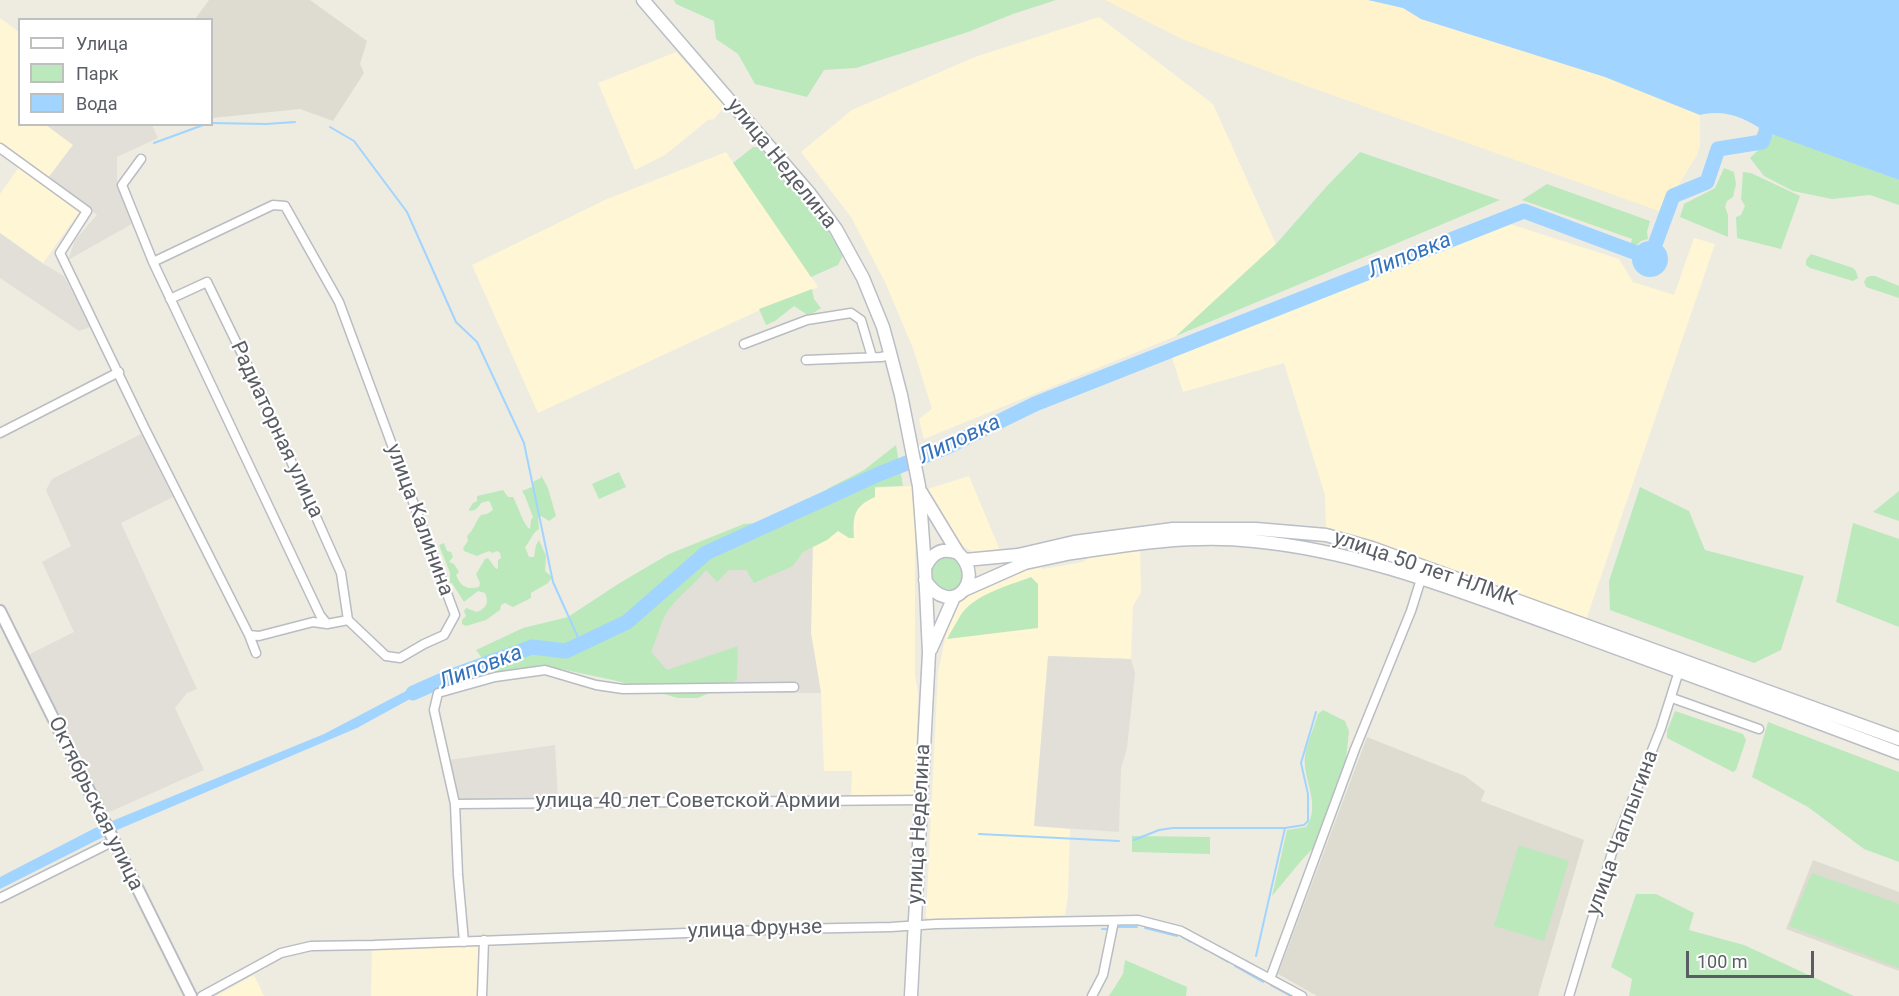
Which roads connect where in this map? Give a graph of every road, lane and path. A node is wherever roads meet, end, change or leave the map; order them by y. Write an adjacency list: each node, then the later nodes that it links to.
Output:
1 (643, 0): 7 (main road, улица Неделина)
2 (0, 148): 10 (street)
3 (141, 159): 4 (street, Радиаторная улица)
4 (153, 262): 5 (street, Радиаторная улица); 18 (street, улица Калинина)
5 (170, 299): 18 (street, Радиаторная улица); 19 (street, Радиаторная улица)
6 (744, 344): 8 (street)
7 (891, 355): 8 (street); 12 (main road, улица Неделина)
8 (872, 357): 9 (street)
9 (806, 360)
10 (119, 372): 11 (street); 20 (street)
11 (0, 433)
12 (919, 487): 13 (main road); 14 (main road, улица Неделина)
13 (961, 557): 14 (main road); 16 (main road); 23 (main road, улица 50 лет НЛМК)
14 (925, 574): 16 (main road); 22 (main road, улица Неделина)
15 (1421, 579): 16 (main road, улица 50 лет НЛМК); 24 (main road, улица 50 лет НЛМК); 38 (street)
16 (959, 593): 22 (main road)
17 (0, 611): 32 (street, Октябрьская улица)
18 (348, 620): 19 (street)
19 (327, 624): 20 (street)
20 (249, 635): 21 (street)
21 (256, 653)
22 (929, 653): 30 (main road, улица Неделина)
23 (1696, 664): 24 (main road); 28 (main road, улица 50 лет НЛМК)
24 (1680, 671): 26 (street, улица Чаплыгина); 29 (main road, улица 50 лет НЛМК)
25 (794, 687): 31 (street)
26 (1672, 698): 27 (street); 45 (street, улица Чаплыгина)
27 (1759, 729)
28 (1899, 739)
29 (1899, 753)
30 (922, 800): 31 (street, улица 40 лет Советской Армии); 35 (main road, улица Неделина)
31 (455, 804): 37 (street)
32 (113, 839): 33 (street); 39 (street, Октябрьская улица)
33 (0, 898)
34 (1114, 921): 35 (street, улица Фрунзе); 38 (street, улица Фрунзе); 43 (street)
35 (915, 927): 36 (street, улица Фрунзе); 42 (main road, улица Неделина)
36 (484, 940): 37 (street, улица Фрунзе); 41 (street)
37 (464, 942): 40 (street, улица Фрунзе)
38 (1270, 979): 44 (street, улица Фрунзе)
39 (191, 996)
40 (202, 996)
41 (482, 996)
42 (911, 996)
43 (1092, 996)
44 (1302, 996)
45 (1569, 996)

